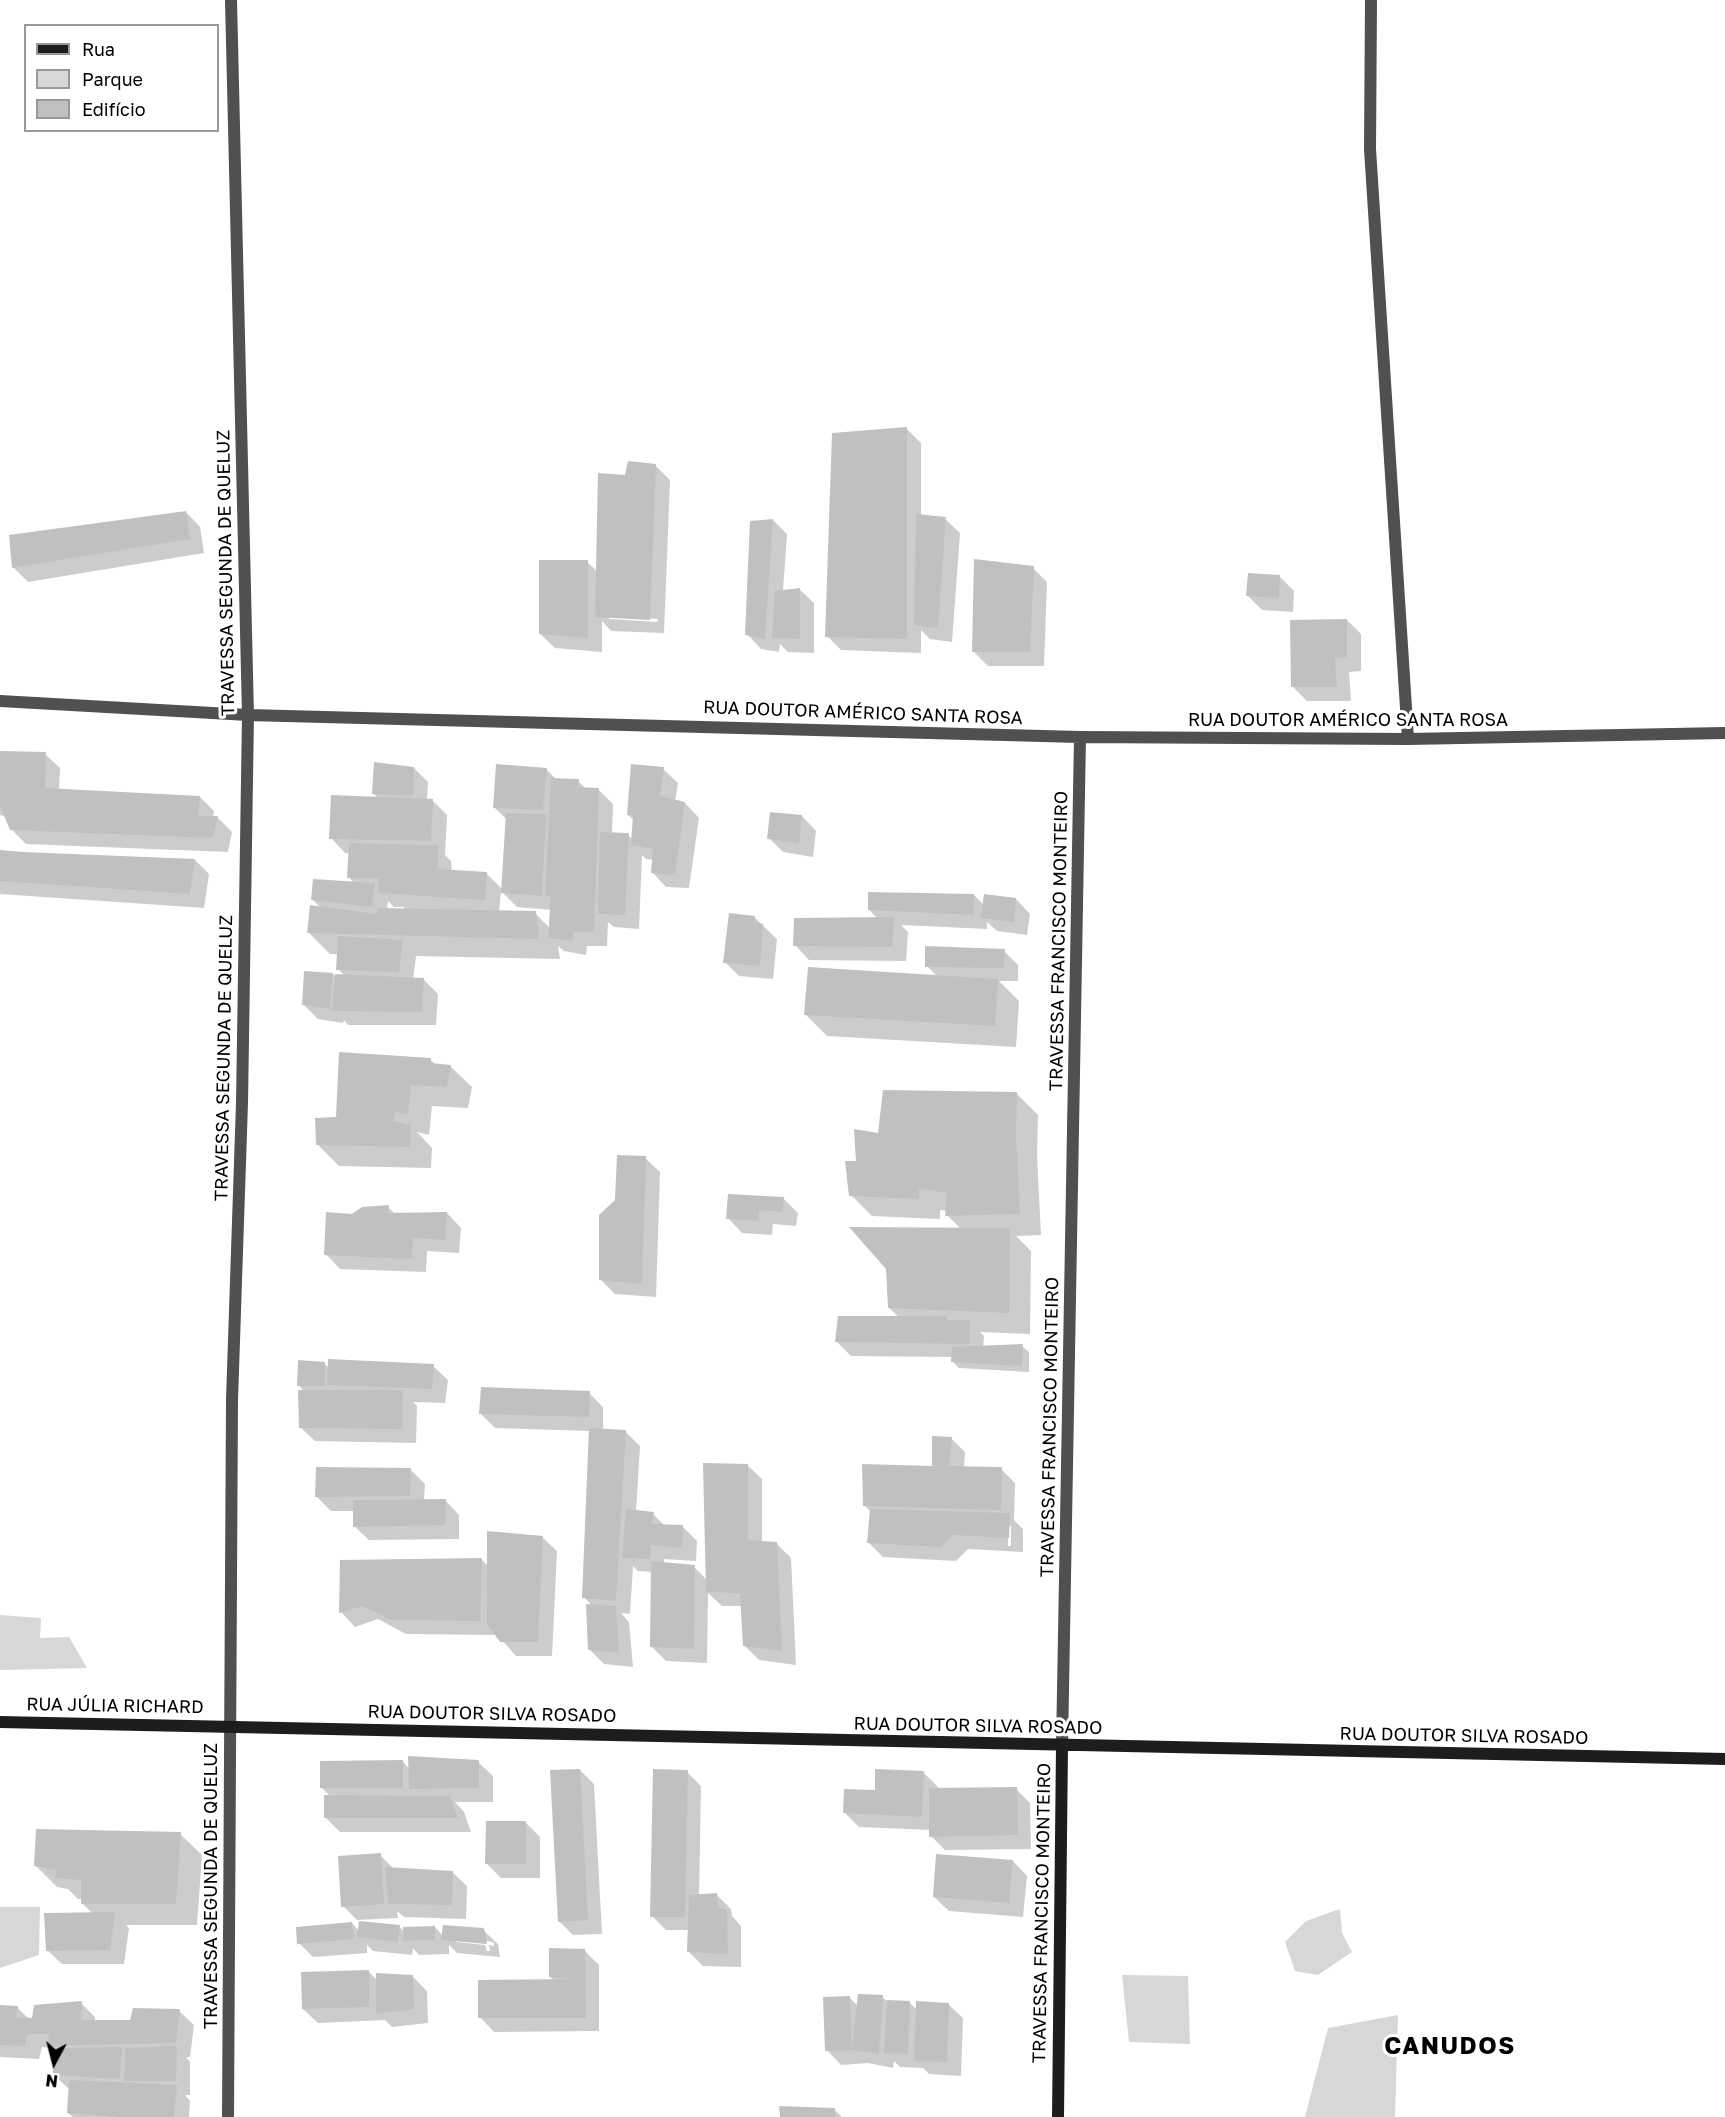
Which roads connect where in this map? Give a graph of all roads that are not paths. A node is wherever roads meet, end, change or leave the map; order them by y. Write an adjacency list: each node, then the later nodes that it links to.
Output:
1 (231, 0): 4 (street, TRAVESSA SEGUNDA DE QUELUZ)
2 (1371, 0): 7 (street)
3 (0, 701): 4 (street, RUA DOUTOR AMÉRICO SANTA ROSA)
4 (248, 715): 6 (street, RUA DOUTOR AMÉRICO SANTA ROSA); 9 (street, TRAVESSA SEGUNDA DE QUELUZ)
5 (1725, 734): 7 (street, RUA DOUTOR AMÉRICO SANTA ROSA)
6 (1080, 737): 7 (street, RUA DOUTOR AMÉRICO SANTA ROSA); 10 (street, TRAVESSA FRANCISCO MONTEIRO)
7 (1408, 739)
8 (0, 1722): 9 (street, RUA JÚLIA RICHARD)
9 (230, 1725): 10 (street, RUA DOUTOR SILVA ROSADO); 12 (street, TRAVESSA SEGUNDA DE QUELUZ)
10 (1062, 1746): 11 (street, RUA DOUTOR SILVA ROSADO); 13 (street, TRAVESSA FRANCISCO MONTEIRO)
11 (1725, 1759)
12 (228, 2117)
13 (1058, 2117)

